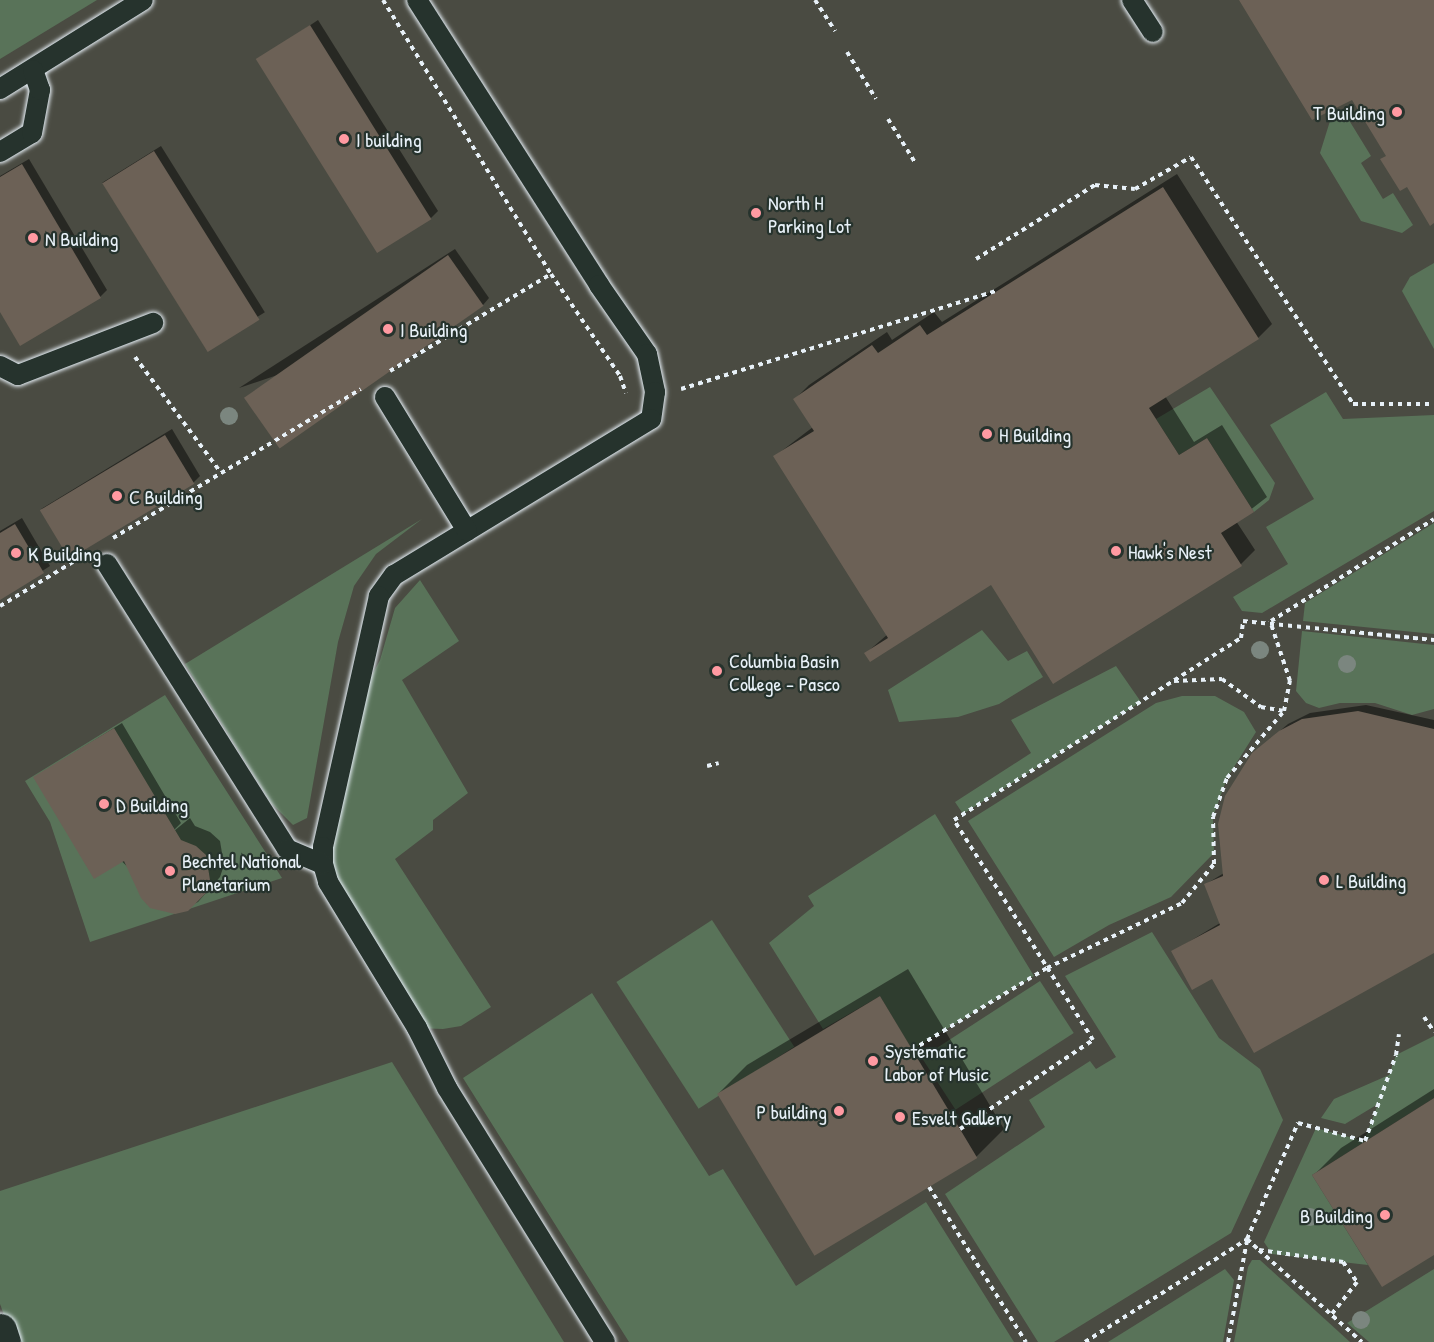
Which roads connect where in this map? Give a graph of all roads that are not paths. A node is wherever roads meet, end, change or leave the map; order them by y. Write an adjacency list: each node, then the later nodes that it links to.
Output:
1 (143, 0): 5 (lane)
2 (417, 0): 11 (lane)
3 (1132, 0): 4 (lane)
4 (1153, 32)
5 (33, 70): 6 (lane); 7 (lane)
6 (0, 89)
7 (0, 152)
8 (153, 323): 9 (lane)
9 (0, 366)
10 (385, 397): 11 (lane)
11 (467, 531): 13 (lane)
12 (107, 564): 13 (lane)
13 (323, 864): 16 (lane)
14 (0, 1330): 15 (street)
15 (4, 1342)
16 (605, 1342)

